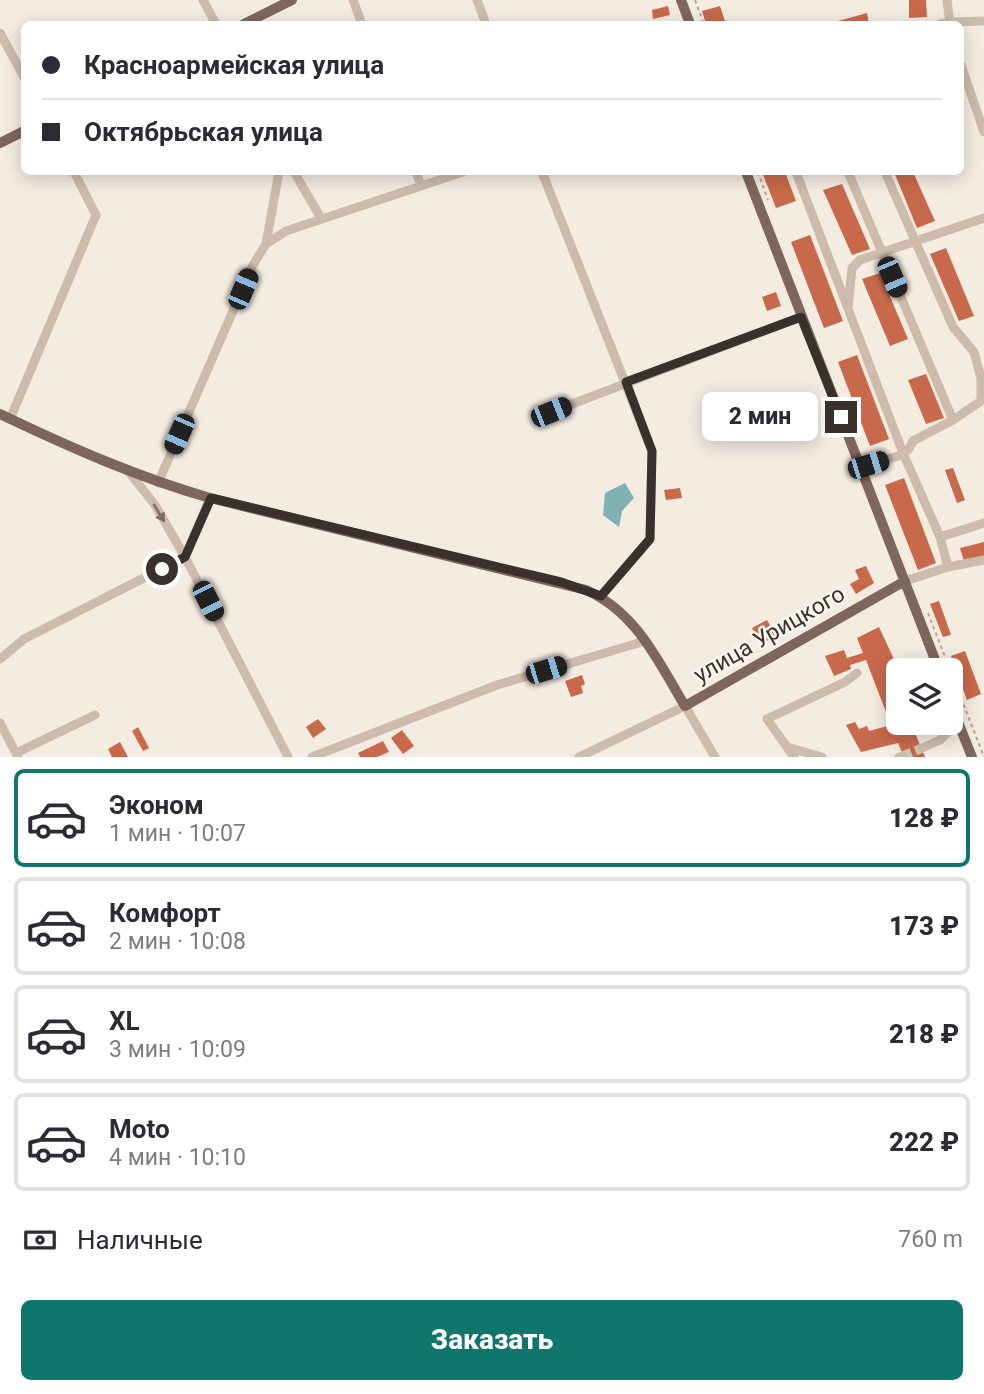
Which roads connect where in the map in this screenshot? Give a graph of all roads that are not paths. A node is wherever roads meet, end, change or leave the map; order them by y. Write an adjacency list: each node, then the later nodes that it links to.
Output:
1 (203, 0): 7 (street)
2 (292, 0): 8 (main road)
3 (353, 0): 9 (street)
4 (477, 0): 10 (street)
5 (681, 0): 11 (main road)
6 (947, 0): 12 (street)
7 (214, 21)
8 (250, 21)
9 (361, 21)
10 (485, 21)
11 (689, 21)
12 (950, 21)
13 (984, 21): 14 (street)
14 (964, 22)
15 (0, 33): 16 (street)
16 (21, 72)
17 (964, 74): 19 (street)
18 (21, 132): 20 (main road)
19 (984, 132)
20 (0, 143)
21 (76, 175): 42 (street)
22 (278, 175): 35 (street)
23 (296, 175): 32 (street)
24 (417, 175): 31 (street)
25 (453, 175): 31 (street)
26 (543, 175): 39 (street)
27 (747, 175): 38 (main road)
28 (797, 175): 37 (street)
29 (849, 175): 36 (street)
30 (886, 175): 34 (street)
31 (421, 185): 32 (street)
32 (321, 218): 35 (street)
33 (984, 218): 34 (street)
34 (914, 242): 36 (street); 40 (street)
35 (266, 244): 47 (street)
36 (882, 253): 37 (street); 43 (street)
37 (848, 309): 44 (street)
38 (801, 317): 39 (street); 45 (main road)
39 (626, 382): 41 (street); 55 (street)
40 (981, 406): 43 (street)
41 (551, 412)
42 (5, 416): 46 (main road)
43 (953, 420): 44 (street)
44 (904, 453): 45 (street); 50 (street)
45 (862, 467): 54 (main road)
46 (129, 472): 47 (main road); 51 (street, one-way to 51)
47 (158, 483): 48 (main road)
48 (211, 498): 51 (street); 55 (main road)
49 (984, 523): 50 (street)
50 (940, 537): 53 (street)
51 (185, 557): 58 (street); 68 (street)
52 (984, 560): 53 (street, улица Урицкого)
53 (948, 567): 54 (street, улица Урицкого)
54 (905, 581): 57 (main road); 60 (main road, улица Урицкого)
55 (601, 596): 56 (main road)
56 (645, 641): 60 (main road); 69 (street)
57 (934, 658)
58 (0, 659)
59 (857, 673): 65 (street)
60 (685, 706): 70 (street, улица Урицкого); 71 (street)
61 (95, 715): 67 (street)
62 (0, 723): 67 (street)
63 (945, 735): 66 (street)
64 (963, 735): 74 (main road)
65 (788, 747): 72 (street); 73 (street)
66 (922, 748)
67 (18, 755)
68 (288, 757)
69 (312, 757)
70 (579, 757)
71 (715, 757)
72 (794, 757)
73 (822, 757)
74 (972, 757)

